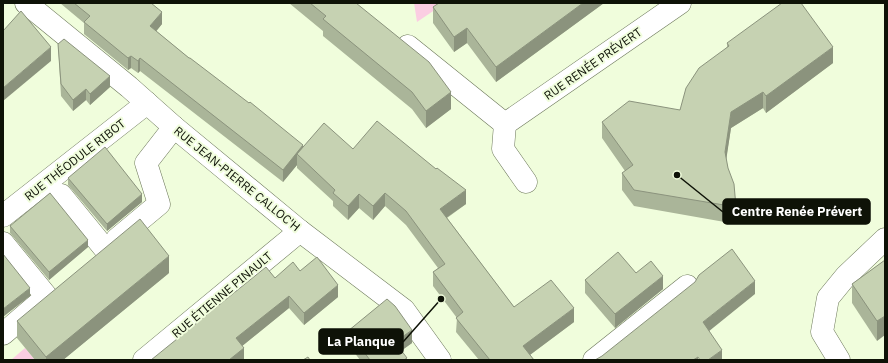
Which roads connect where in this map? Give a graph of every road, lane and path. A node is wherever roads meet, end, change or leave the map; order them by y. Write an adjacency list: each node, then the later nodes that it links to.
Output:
1 (26, 3): 5 (street, RUE JEAN-PIERRE CALLOC'H)
2 (680, 3): 3 (street, RUE RENÉE PRÉVERT)
3 (655, 10): 6 (street, RUE RENÉE PRÉVERT)
4 (391, 32): 6 (street)
5 (147, 103): 7 (street, RUE JEAN-PIERRE CALLOC'H); 10 (street, RUE THÉODULE RIBOT)
6 (505, 124): 8 (street)
7 (174, 127): 11 (street, RUE JEAN-PIERRE CALLOC'H); 14 (street)
8 (526, 182)
9 (61, 195): 14 (street)
10 (3, 216)
11 (300, 231): 20 (street, RUE ÉTIENNE PINAULT); 21 (street, RUE JEAN-PIERRE CALLOC'H)
12 (885, 239): 23 (street)
13 (3, 243): 18 (street)
14 (105, 248): 15 (street)
15 (88, 263)
16 (65, 282): 18 (street)
17 (687, 286): 22 (street)
18 (47, 296): 19 (street)
19 (3, 334)
20 (144, 360)
21 (440, 360)
22 (594, 360)
23 (839, 360)

